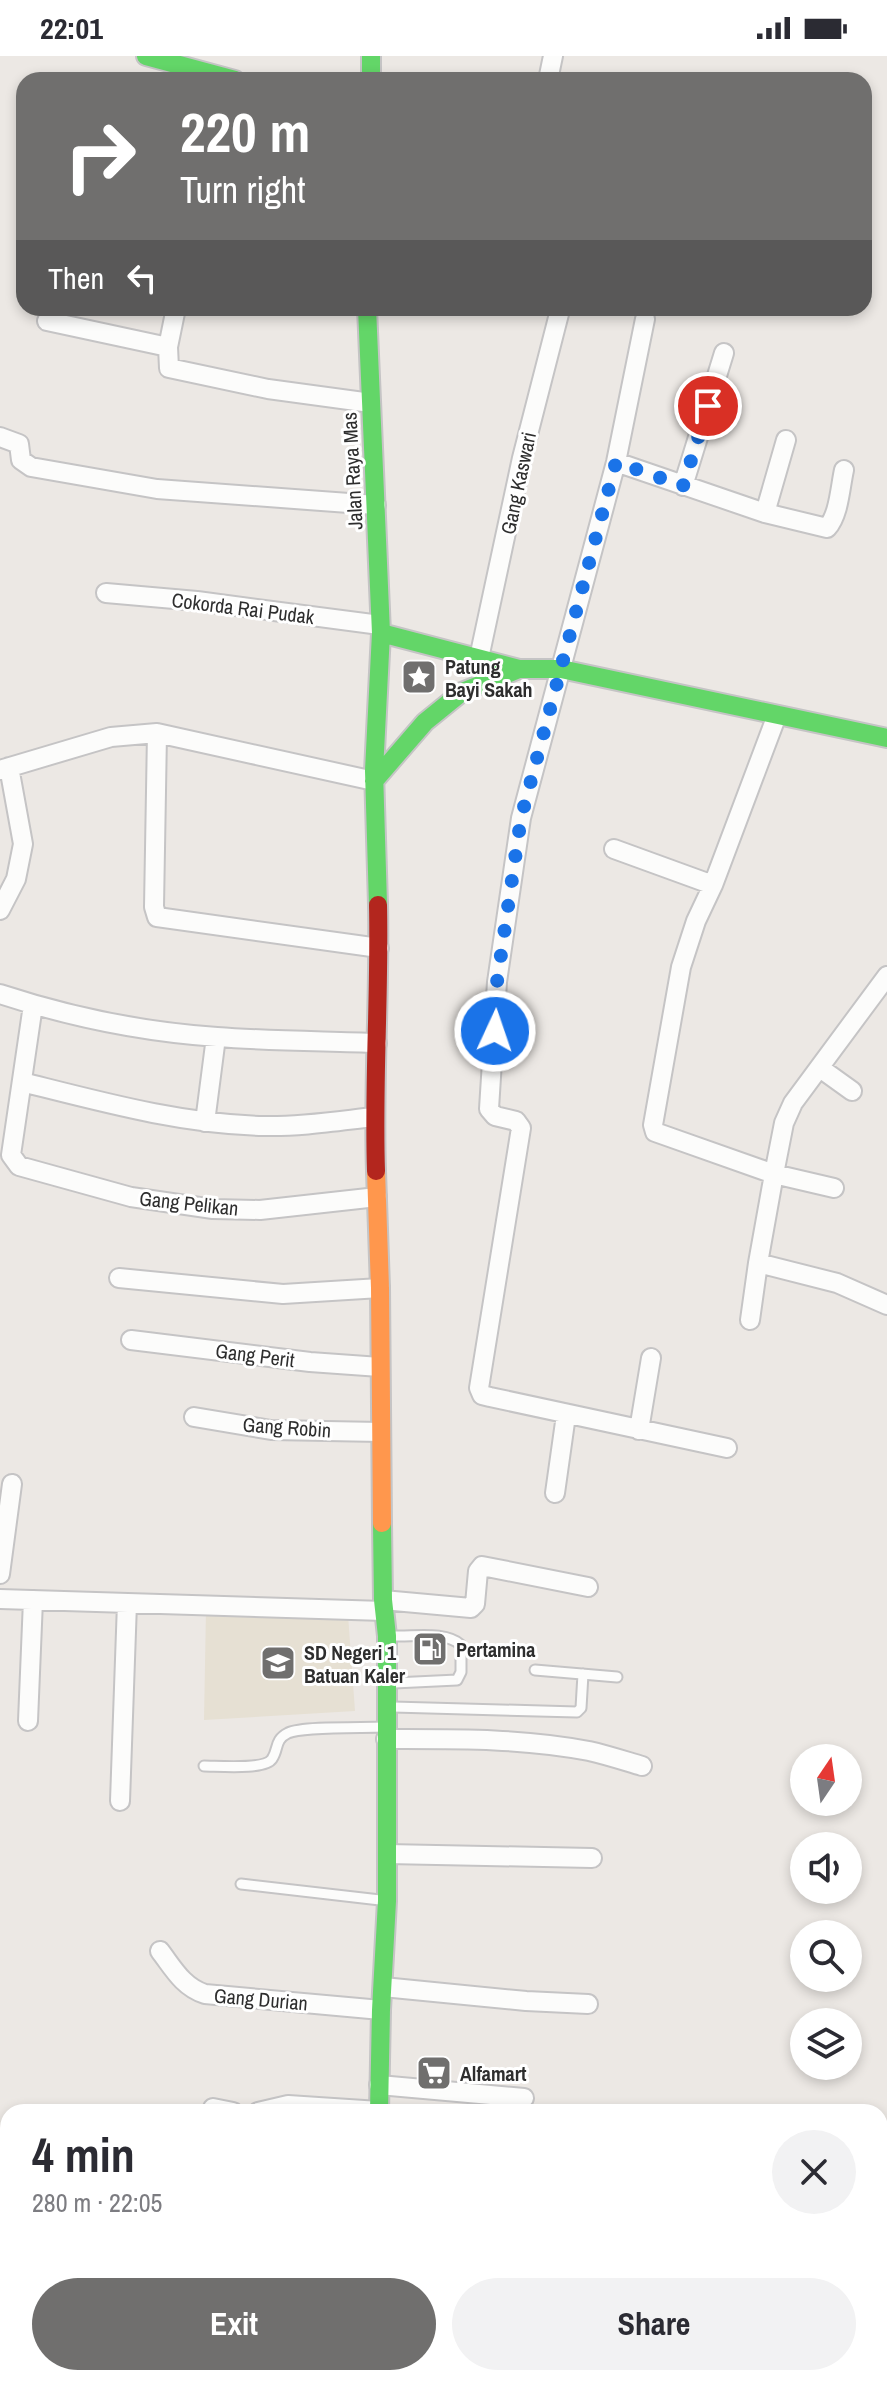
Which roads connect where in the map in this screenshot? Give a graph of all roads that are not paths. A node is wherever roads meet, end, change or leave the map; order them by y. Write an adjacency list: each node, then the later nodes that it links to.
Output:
1 (146, 56): 2 (main road)
2 (205, 72)
3 (174, 316): 8 (street)
4 (367, 316): 10 (main road, Jalan Raya Mas)
5 (558, 316): 20 (street, Gang Kaswari)
6 (645, 319): 13 (street)
7 (47, 321): 8 (street)
8 (168, 347): 10 (street)
9 (724, 353): 15 (street)
10 (371, 403): 16 (main road, Jalan Raya Mas)
11 (0, 437): 16 (street)
12 (786, 440): 17 (street)
13 (616, 462): 15 (street); 22 (street)
14 (844, 470): 17 (street)
15 (683, 486): 17 (street)
16 (376, 505): 19 (main road, Jalan Raya Mas)
17 (765, 513)
18 (106, 593): 19 (street, Cokorda Rai Pudak)
19 (380, 629): 20 (main road); 27 (main road, Jalan Raya Mas)
20 (479, 658): 21 (main road)
21 (519, 669): 22 (main road); 27 (main road)
22 (561, 669): 23 (main road); 53 (street)
23 (777, 715): 25 (main road); 29 (street)
24 (157, 733): 26 (street); 27 (street); 31 (street)
25 (887, 738)
26 (5, 769): 30 (street)
27 (374, 781): 31 (main road, Jalan Raya Mas)
28 (614, 849): 29 (street)
29 (713, 885): 42 (street)
30 (0, 910)
31 (379, 948): 36 (main road, Jalan Raya Mas)
32 (887, 976): 37 (street)
33 (0, 994): 34 (street)
34 (33, 1005): 35 (street); 38 (street)
35 (216, 1037): 36 (street); 41 (street)
36 (377, 1043): 40 (main road, Jalan Raya Mas)
37 (820, 1068): 39 (street); 42 (street)
38 (22, 1082): 41 (street); 44 (street, Gang Pelikan)
39 (852, 1091)
40 (374, 1117): 41 (street); 44 (main road, Jalan Raya Mas)
41 (205, 1122)
42 (774, 1174): 43 (street); 45 (street)
43 (834, 1188)
44 (377, 1197): 47 (main road, Jalan Raya Mas)
45 (758, 1263): 48 (street); 49 (street)
46 (119, 1278): 47 (street)
47 (380, 1288): 52 (main road, Jalan Raya Mas)
48 (887, 1305)
49 (750, 1320)
50 (131, 1340): 52 (street, Gang Perit)
51 (651, 1358): 55 (street)
52 (380, 1367): 56 (main road, Jalan Raya Mas)
53 (566, 1415): 55 (street); 59 (street)
54 (194, 1417): 56 (street, Gang Robin)
55 (639, 1430): 57 (street)
56 (381, 1432): 65 (main road, Jalan Raya Mas)
57 (727, 1448)
58 (12, 1484): 60 (street)
59 (555, 1493)
60 (0, 1574)
61 (588, 1587): 65 (street)
62 (0, 1599): 63 (street)
63 (33, 1600): 64 (street); 72 (street)
64 (127, 1603): 65 (street); 76 (street)
65 (384, 1605): 66 (main road, Jalan Raya Mas)
66 (387, 1636): 70 (main road, Jalan Raya Mas); 70 (lane)
67 (535, 1670): 68 (lane)
68 (583, 1674): 69 (lane); 71 (lane)
69 (617, 1677)
70 (387, 1684): 71 (main road, Jalan Raya Mas)
71 (386, 1707): 73 (main road, Jalan Raya Mas)
72 (28, 1721)
73 (386, 1733): 74 (lane); 75 (street); 77 (main road, Jalan Raya Mas)
74 (204, 1766)
75 (642, 1766)
76 (120, 1801)
77 (387, 1854): 78 (street); 80 (main road, Jalan Raya Mas)
78 (592, 1858)
79 (241, 1884): 80 (lane)
80 (387, 1901): 82 (main road, Jalan Raya Mas)
81 (160, 1951): 84 (street, Gang Durian)
82 (383, 1987): 83 (street); 84 (main road, Jalan Raya Mas)
83 (588, 2004)
84 (381, 2010): 85 (main road, Jalan Raya Mas)
85 (379, 2085): 86 (street); 87 (main road, Jalan Raya Mas)
86 (524, 2098)
87 (379, 2104)

